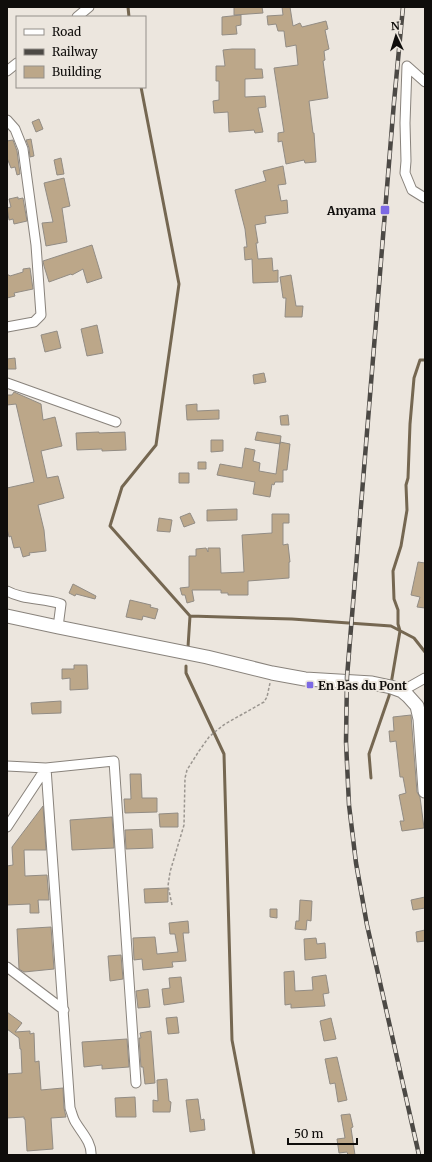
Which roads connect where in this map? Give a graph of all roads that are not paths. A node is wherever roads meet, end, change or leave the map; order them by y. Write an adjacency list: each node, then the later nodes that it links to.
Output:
1 (89, 7): 2 (street)
2 (78, 16)
3 (16, 64): 4 (street)
4 (7, 70)
5 (425, 82): 7 (street)
6 (7, 120): 8 (street)
7 (425, 198)
8 (7, 327)
9 (7, 383): 10 (street)
10 (116, 422)
11 (7, 591): 13 (street)
12 (7, 616): 13 (street)
13 (58, 627): 15 (street)
14 (425, 678): 15 (street)
15 (402, 691): 18 (street)
16 (7, 766): 17 (street)
17 (46, 768): 19 (street); 21 (street); 22 (street)
18 (425, 791)
19 (7, 827)
20 (7, 967): 21 (street)
21 (64, 1010): 23 (street)
22 (136, 1083)
23 (91, 1155)

